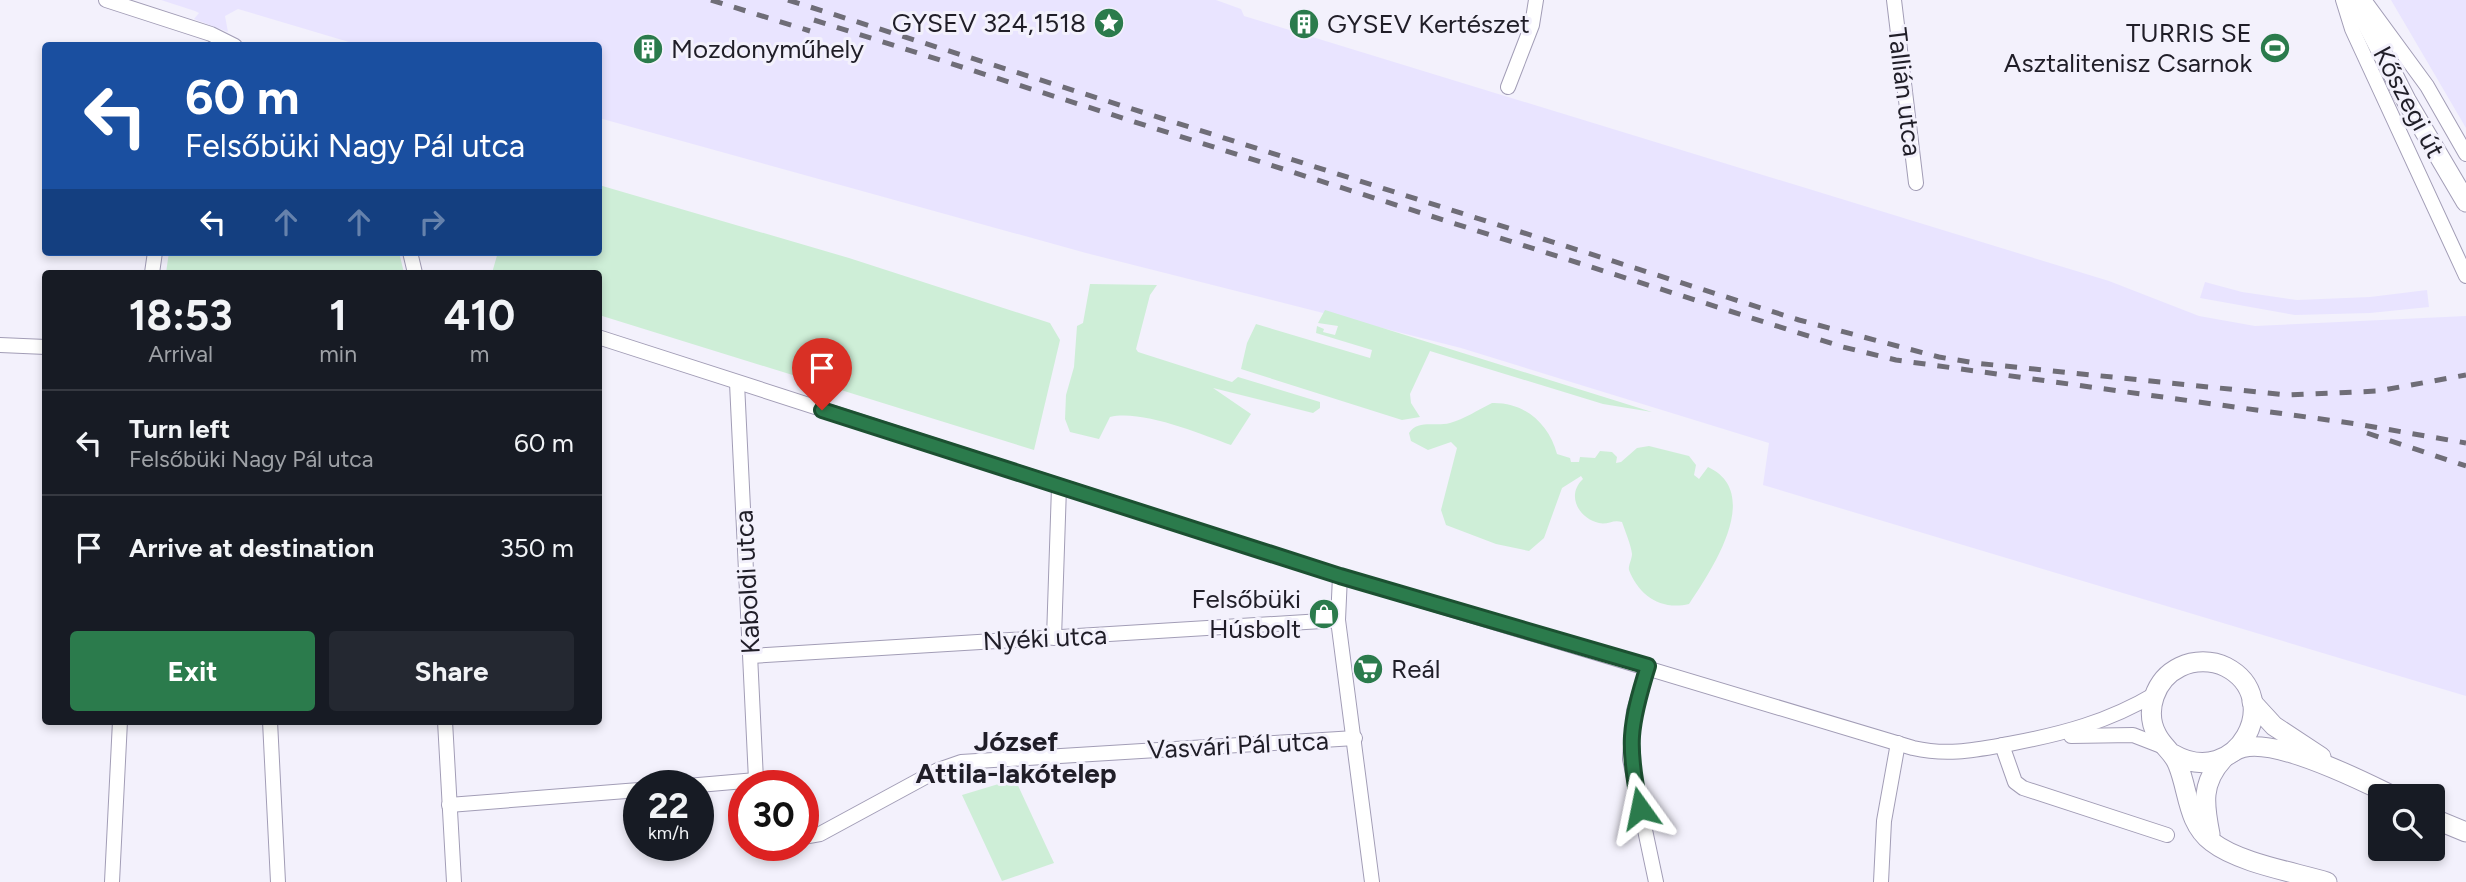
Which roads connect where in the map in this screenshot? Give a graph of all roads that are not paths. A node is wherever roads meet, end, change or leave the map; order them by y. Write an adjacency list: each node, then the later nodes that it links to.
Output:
1 (106, 0): 7 (street)
2 (1536, 0): 8 (street)
3 (1894, 0): 10 (street, Tallián utca)
4 (2343, 0): 12 (street)
5 (2355, 0): 11 (main road, Kőszegi út)
6 (2364, 0): 9 (street)
7 (210, 40)
8 (1508, 88)
9 (2466, 154)
10 (1916, 183)
11 (2466, 202)
12 (2466, 276)
13 (602, 338): 16 (street)
14 (0, 345): 15 (street)
15 (42, 347)
16 (737, 383): 17 (street); 21 (street, Kaboldi utca)
17 (1059, 487): 18 (street); 20 (street)
18 (1340, 576): 19 (street); 22 (street)
19 (1338, 620): 20 (street, Nyéki utca); 29 (street)
20 (1054, 638): 21 (street, Nyéki utca)
21 (751, 656): 34 (street, Kaboldi utca)
22 (1648, 666): 30 (street); 48 (street)
23 (2155, 694): 24 (main road); 28 (street); 32 (main road)
24 (2252, 702): 33 (main road); 35 (main road)
25 (120, 725): 44 (street)
26 (270, 725): 45 (street)
27 (445, 725): 38 (street)
28 (2053, 736): 31 (street); 32 (street)
29 (1355, 738): 41 (street, Vasvári Pál utca); 47 (street)
30 (1898, 743): 31 (street); 49 (street)
31 (2002, 745): 42 (street)
32 (2170, 751): 33 (main road); 43 (main road)
33 (2226, 757): 35 (main road); 43 (main road)
34 (756, 770)
35 (2341, 771): 36 (main road)
36 (2368, 784)
37 (623, 791): 38 (street)
38 (449, 805): 46 (street)
39 (2445, 823): 40 (main road)
40 (2466, 832)
41 (819, 834)
42 (2167, 835)
43 (2212, 842): 50 (main road)
44 (112, 882)
45 (278, 882)
46 (454, 882)
47 (1372, 882)
48 (1656, 882)
49 (1881, 882)
50 (2328, 882)

